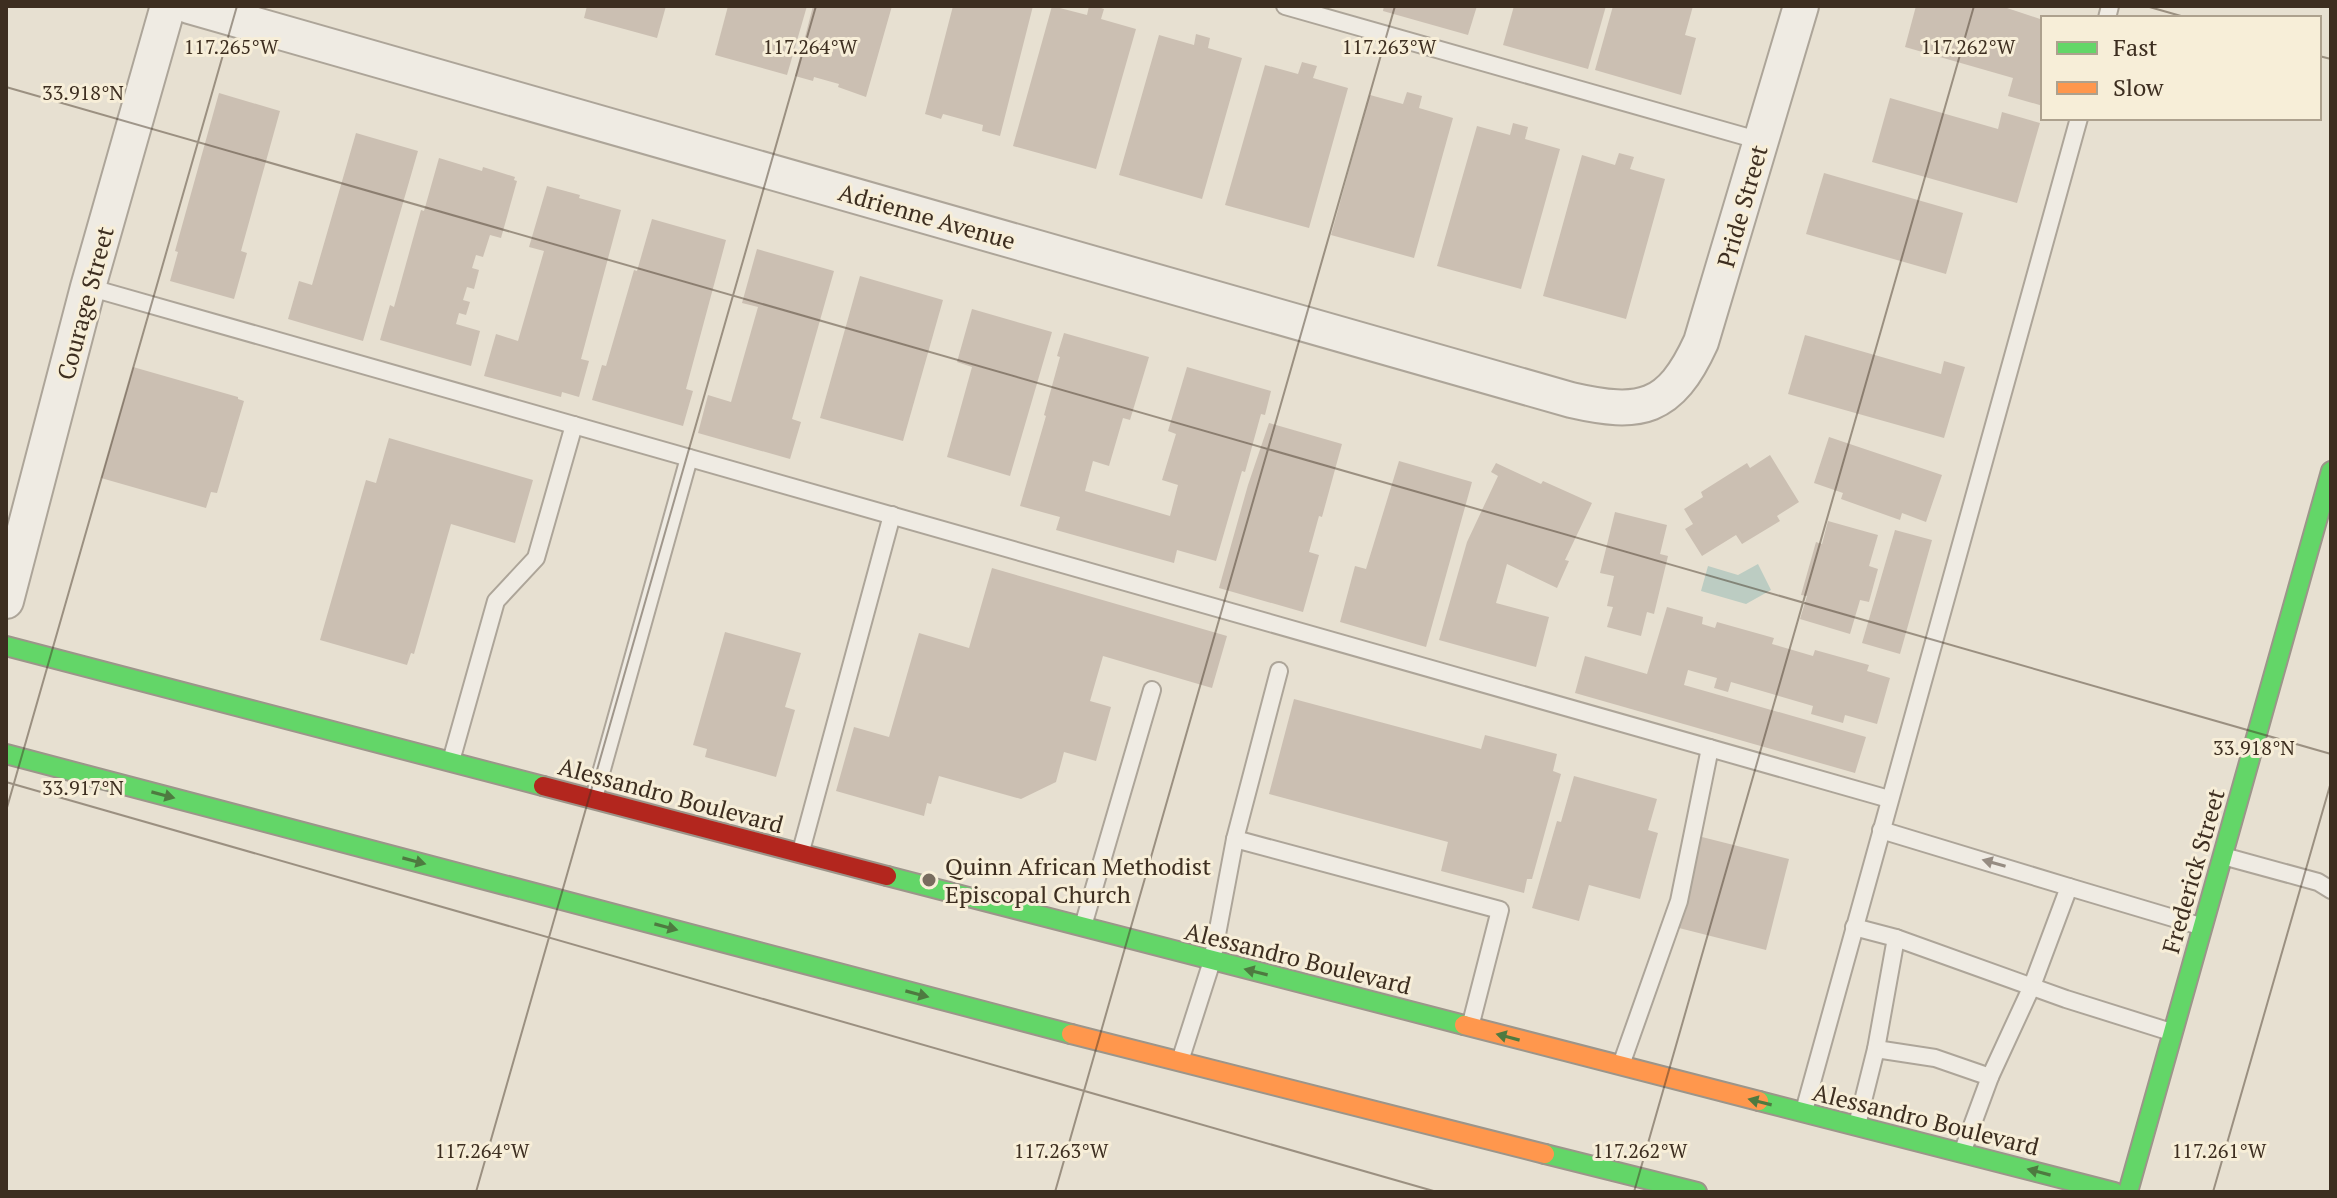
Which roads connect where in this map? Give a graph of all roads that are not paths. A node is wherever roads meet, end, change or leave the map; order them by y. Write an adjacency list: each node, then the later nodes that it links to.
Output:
1 (168, 6): 7 (street, Courage Street)
2 (189, 6): 8 (street, Adrienne Avenue)
3 (1285, 6): 6 (lane)
4 (1801, 6): 6 (street, Pride Street)
5 (2078, 120): 21 (lane)
6 (1761, 141): 8 (street, Pride Street)
7 (88, 287): 9 (lane); 13 (street, Courage Street)
8 (1665, 396)
9 (574, 425): 10 (lane); 19 (lane)
10 (689, 458): 12 (lane); 20 (lane)
11 (2331, 471): 25 (main road, Frederick Street)
12 (892, 515): 17 (lane); 24 (lane)
13 (6, 601)
14 (6, 646): 19 (main road, Alessandro Boulevard)
15 (1279, 671): 23 (lane)
16 (1152, 690): 29 (lane)
17 (1710, 748): 21 (lane); 38 (lane)
18 (6, 754): 37 (main road, one-way to 37)
19 (450, 762): 20 (main road, Alessandro Boulevard)
20 (593, 799): 24 (main road, Alessandro Boulevard)
21 (1889, 799): 22 (lane)
22 (1881, 830): 26 (lane, one-way to 22); 30 (lane)
23 (1235, 839): 32 (lane); 34 (lane)
24 (800, 853): 29 (main road, Alessandro Boulevard)
25 (2221, 856): 27 (lane); 28 (main road, Frederick Street)
26 (2069, 887): 28 (lane); 33 (lane)
27 (2331, 890)
28 (2202, 926): 35 (main road, Frederick Street)
29 (1083, 927): 32 (main road, Alessandro Boulevard)
30 (1854, 927): 31 (lane); 40 (lane)
31 (1896, 938): 33 (lane); 36 (lane)
32 (1212, 961): 34 (main road, Alessandro Boulevard, one-way to 32); 37 (lane)
33 (2032, 986): 35 (lane); 39 (lane)
34 (1470, 1027): 38 (main road, Alessandro Boulevard, one-way to 34)
35 (2173, 1033): 45 (main road, Frederick Street)
36 (1876, 1049): 39 (lane); 41 (lane)
37 (1179, 1062): 43 (main road)
38 (1621, 1066): 40 (main road, Alessandro Boulevard, one-way to 38)
39 (1990, 1077): 42 (lane)
40 (1803, 1113): 41 (main road, Alessandro Boulevard)
41 (1857, 1126): 42 (main road, Alessandro Boulevard)
42 (1962, 1153): 44 (main road, Alessandro Boulevard, one-way to 42)
43 (1697, 1192)
44 (2114, 1192)
45 (2128, 1192)

